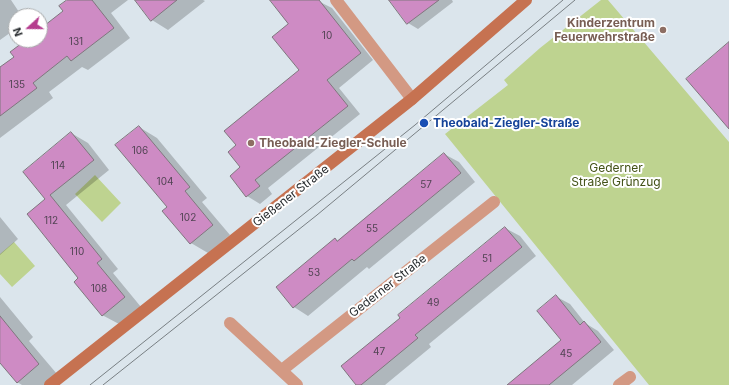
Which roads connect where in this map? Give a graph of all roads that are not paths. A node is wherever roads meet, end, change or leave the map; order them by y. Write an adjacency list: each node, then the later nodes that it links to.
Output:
1 (336, 0): 3 (street)
2 (526, 0): 3 (main road, Gießener Straße)
3 (412, 99): 8 (main road, Gießener Straße)
4 (494, 202): 6 (street, Gederner Straße)
5 (230, 323): 6 (street)
6 (282, 370): 9 (street)
7 (630, 377): 10 (street)
8 (50, 385)
9 (297, 385)
10 (619, 385)

